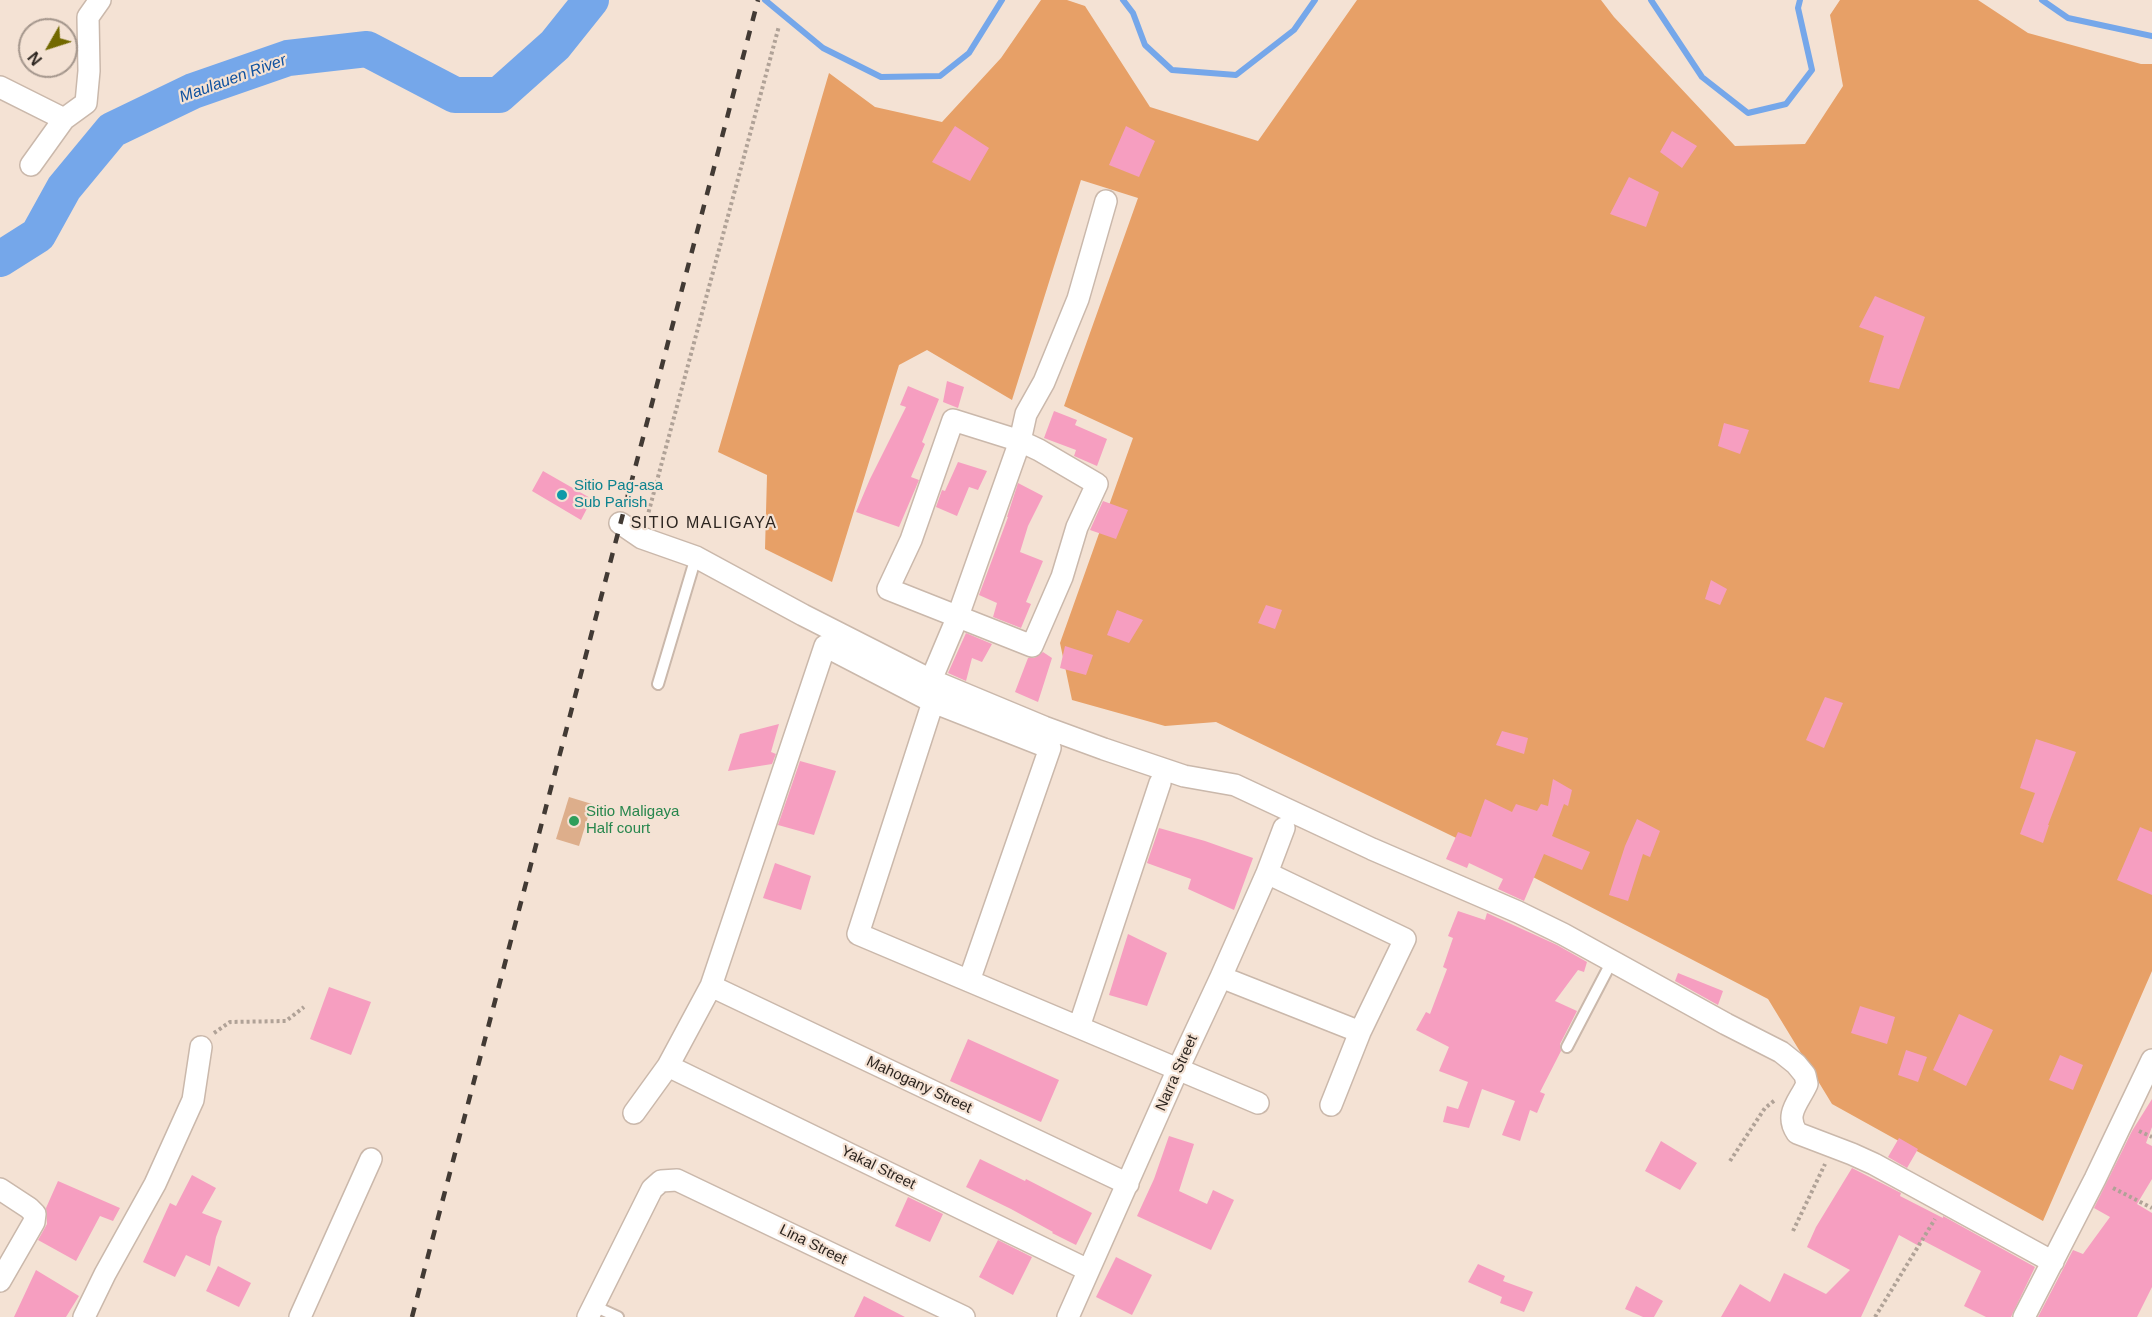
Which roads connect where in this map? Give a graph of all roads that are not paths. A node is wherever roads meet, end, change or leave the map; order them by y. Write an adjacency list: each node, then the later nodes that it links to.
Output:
1 (100, 0): 3 (street)
2 (0, 87): 3 (street)
3 (64, 119): 4 (street)
4 (31, 165)
5 (1106, 201): 6 (street)
6 (1020, 441): 9 (street); 9 (street); 9 (street)
7 (621, 523): 8 (street)
8 (696, 557): 10 (street); 11 (lane)
9 (958, 616): 10 (street)
10 (931, 680): 16 (street)
11 (658, 684)
12 (933, 702): 18 (street); 18 (street); 19 (street)
13 (1160, 783): 20 (street)
14 (1284, 828): 15 (street, Narra Street)
15 (1267, 873): 17 (street, Narra Street); 21 (street)
16 (1612, 961): 23 (lane); 33 (street)
17 (1221, 977): 21 (street); 26 (street, Narra Street)
18 (969, 981): 20 (street)
19 (711, 986): 25 (street); 31 (street, Mahogany Street)
20 (1079, 1027): 26 (street)
21 (1359, 1032): 28 (street)
22 (201, 1047): 37 (street)
23 (1567, 1047)
24 (2152, 1060): 33 (street)
25 (668, 1066): 29 (street); 34 (street, Yakal Street)
26 (1178, 1069): 27 (street); 31 (street, Narra Street)
27 (1258, 1102)
28 (1330, 1105)
29 (634, 1113)
30 (371, 1159): 38 (street)
31 (1128, 1184): 34 (street, Narra Street)
32 (0, 1189): 35 (street)
33 (2053, 1262): 42 (street)
34 (1088, 1270): 41 (street, Narra Street)
35 (0, 1281)
36 (591, 1311): 39 (lane); 40 (street, Lina Street)
37 (84, 1317)
38 (300, 1317)
39 (618, 1317)
40 (964, 1317)
41 (1068, 1317)
42 (2024, 1317)

